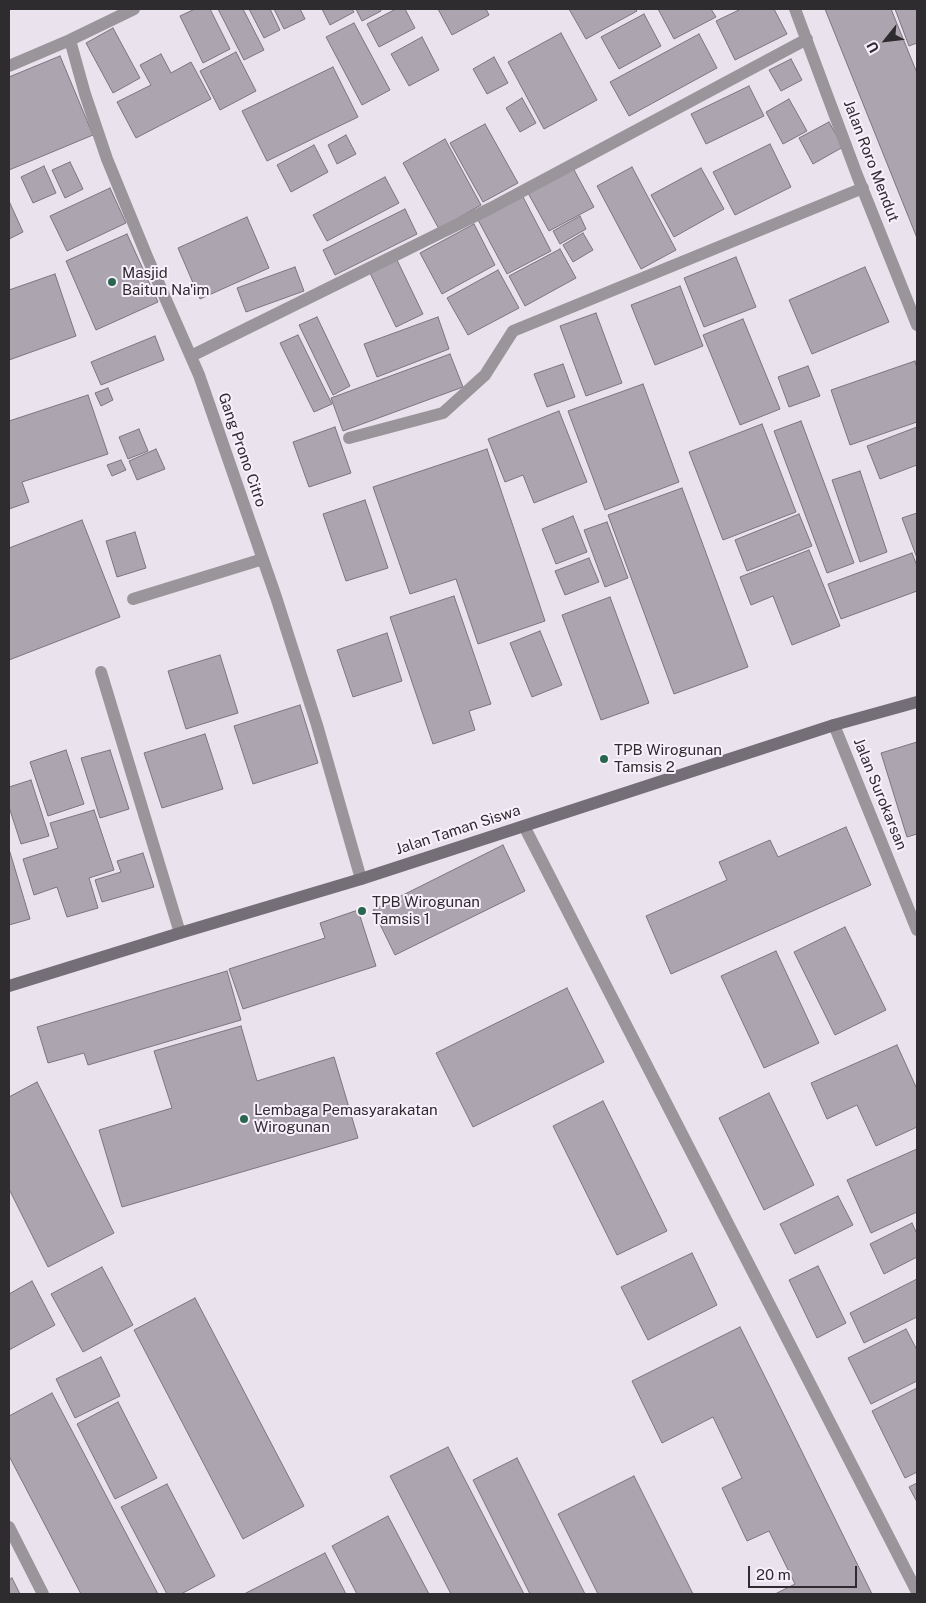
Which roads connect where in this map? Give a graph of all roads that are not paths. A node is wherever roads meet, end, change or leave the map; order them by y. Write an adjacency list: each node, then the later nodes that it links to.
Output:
1 (134, 9): 4 (street)
2 (795, 9): 3 (street, Jalan Roro Mendut)
3 (807, 39): 6 (street, Jalan Roro Mendut); 8 (street)
4 (70, 40): 5 (street); 8 (street, Gang Prono Citro)
5 (9, 66)
6 (863, 188): 7 (street, Jalan Roro Mendut); 9 (street)
7 (917, 325)
8 (191, 356): 10 (street, Gang Prono Citro)
9 (349, 438)
10 (263, 560): 11 (street); 16 (street, Gang Prono Citro)
11 (133, 599)
12 (101, 672): 18 (street)
13 (917, 702): 14 (main road, Jalan Taman Siswa)
14 (834, 726): 15 (main road, Jalan Taman Siswa); 17 (street, Jalan Surokarsan)
15 (524, 826): 16 (main road, Jalan Taman Siswa); 21 (street)
16 (361, 879): 18 (main road, Jalan Taman Siswa)
17 (917, 930)
18 (180, 932): 19 (main road, Jalan Taman Siswa)
19 (9, 986)
20 (9, 1528): 22 (street)
21 (917, 1592)
22 (43, 1594)

